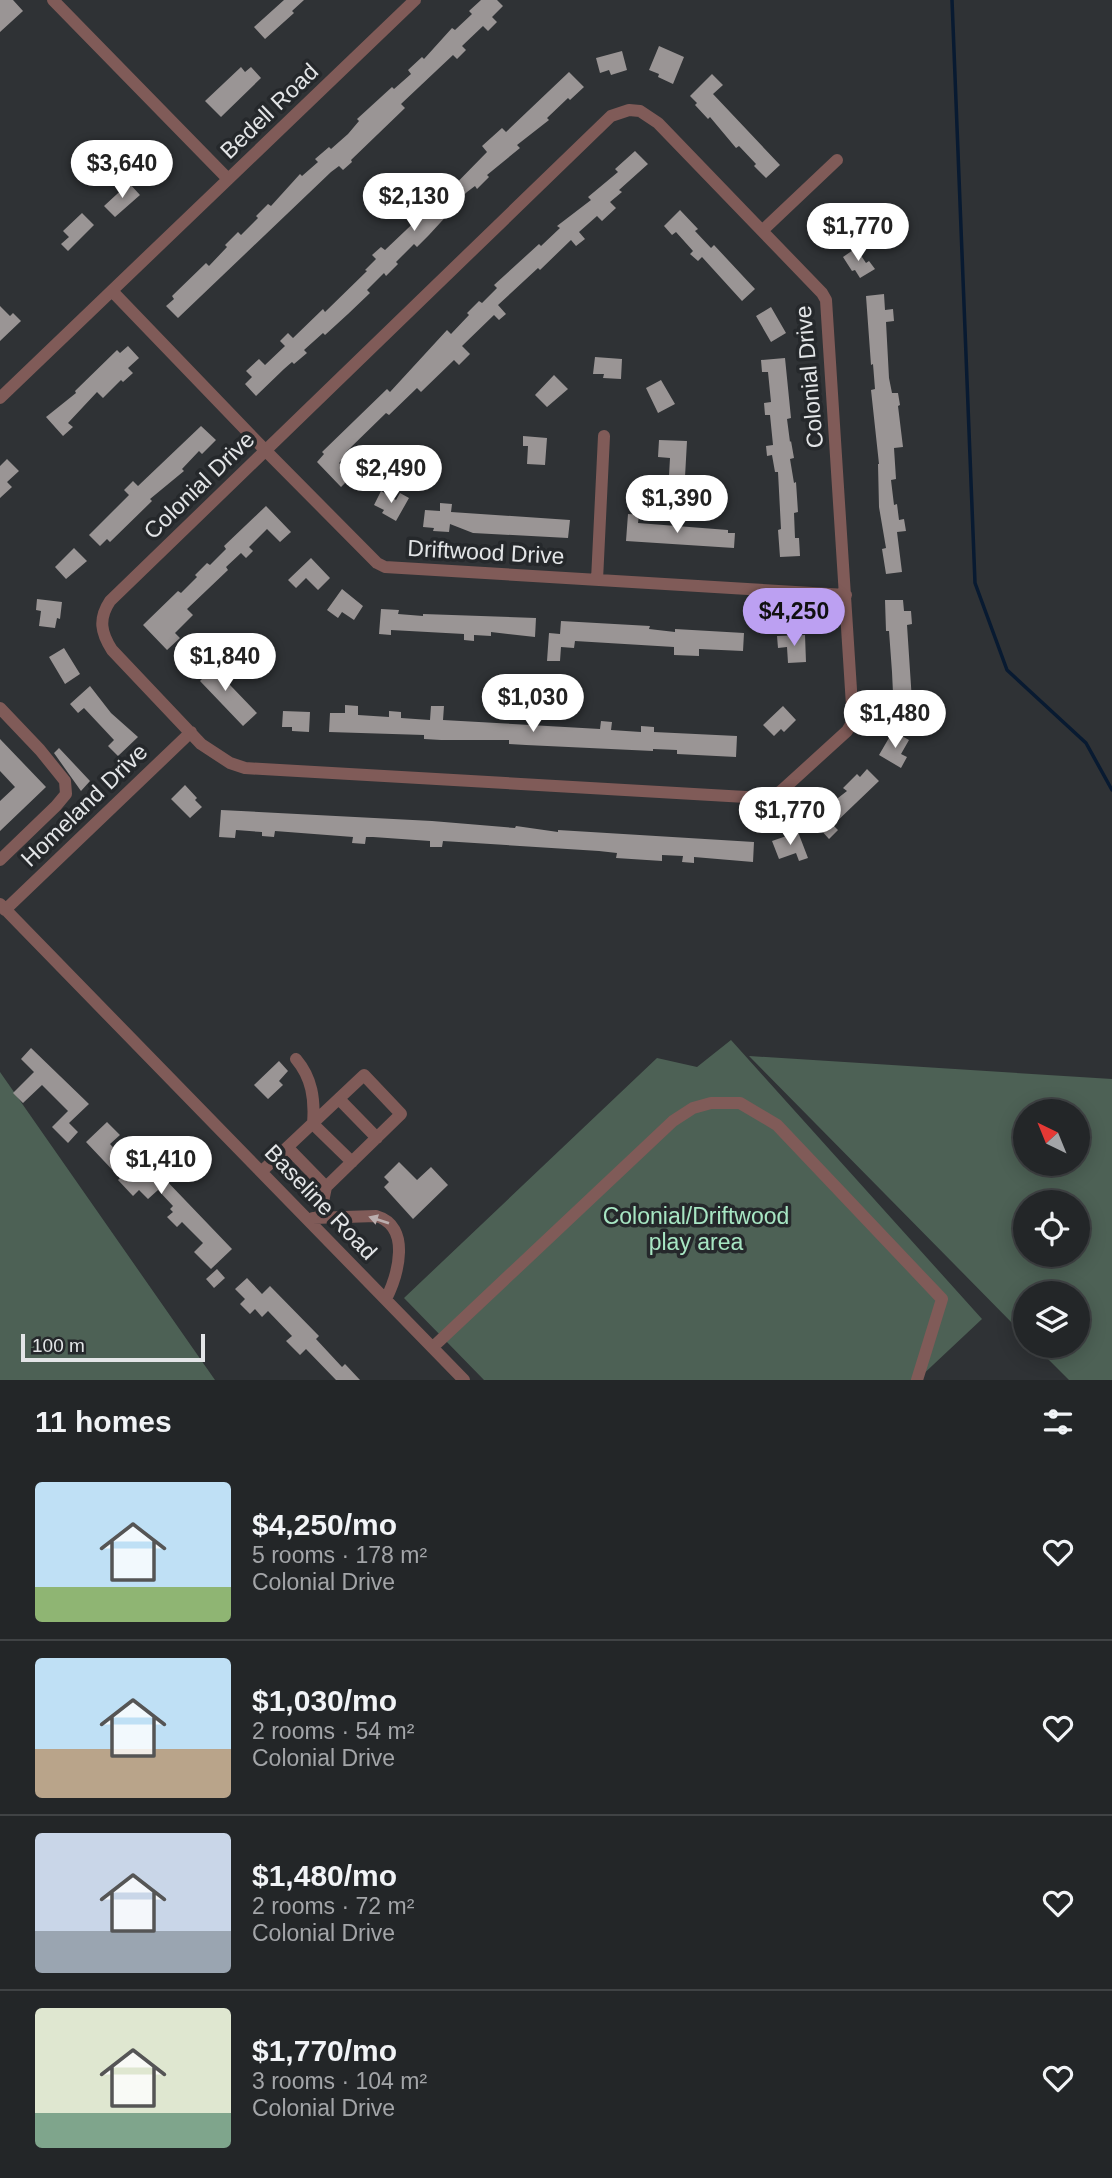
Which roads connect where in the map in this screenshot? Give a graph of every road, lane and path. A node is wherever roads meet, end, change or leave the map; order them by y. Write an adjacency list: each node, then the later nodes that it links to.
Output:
1 (53, 0): 4 (street)
2 (415, 0): 4 (street, Bedell Road)
3 (837, 160): 5 (street)
4 (228, 179): 6 (street, Bedell Road)
5 (762, 231): 9 (street, Colonial Drive); 11 (street, Colonial Drive)
6 (112, 291): 7 (street, Bedell Road); 9 (street, Driftwood Drive)
7 (0, 398)
8 (604, 436): 10 (street)
9 (265, 450): 10 (street, Driftwood Drive); 13 (street, Colonial Drive)
10 (597, 580): 11 (street, Driftwood Drive)
11 (846, 595): 13 (street, Colonial Drive)
12 (0, 708): 14 (street)
13 (191, 732): 15 (street, Homeland Drive)
14 (0, 860)
15 (3, 907): 22 (street, Baseline Road)
16 (296, 1059): 18 (street)
17 (339, 1099): 18 (street); 19 (street); 19 (street)
18 (313, 1124): 20 (street); 21 (street)
19 (377, 1138): 21 (street)
20 (288, 1148): 22 (street); 23 (street)
21 (352, 1162): 23 (street)
22 (261, 1172): 25 (street, Baseline Road)
23 (326, 1187): 24 (street)
24 (320, 1216): 25 (street); 26 (street, one-way to 24)
25 (307, 1219): 26 (street, Baseline Road)
26 (386, 1299): 27 (street, Baseline Road)
27 (433, 1347): 28 (street, Baseline Road); 29 (street)
28 (464, 1380)
29 (918, 1380)

